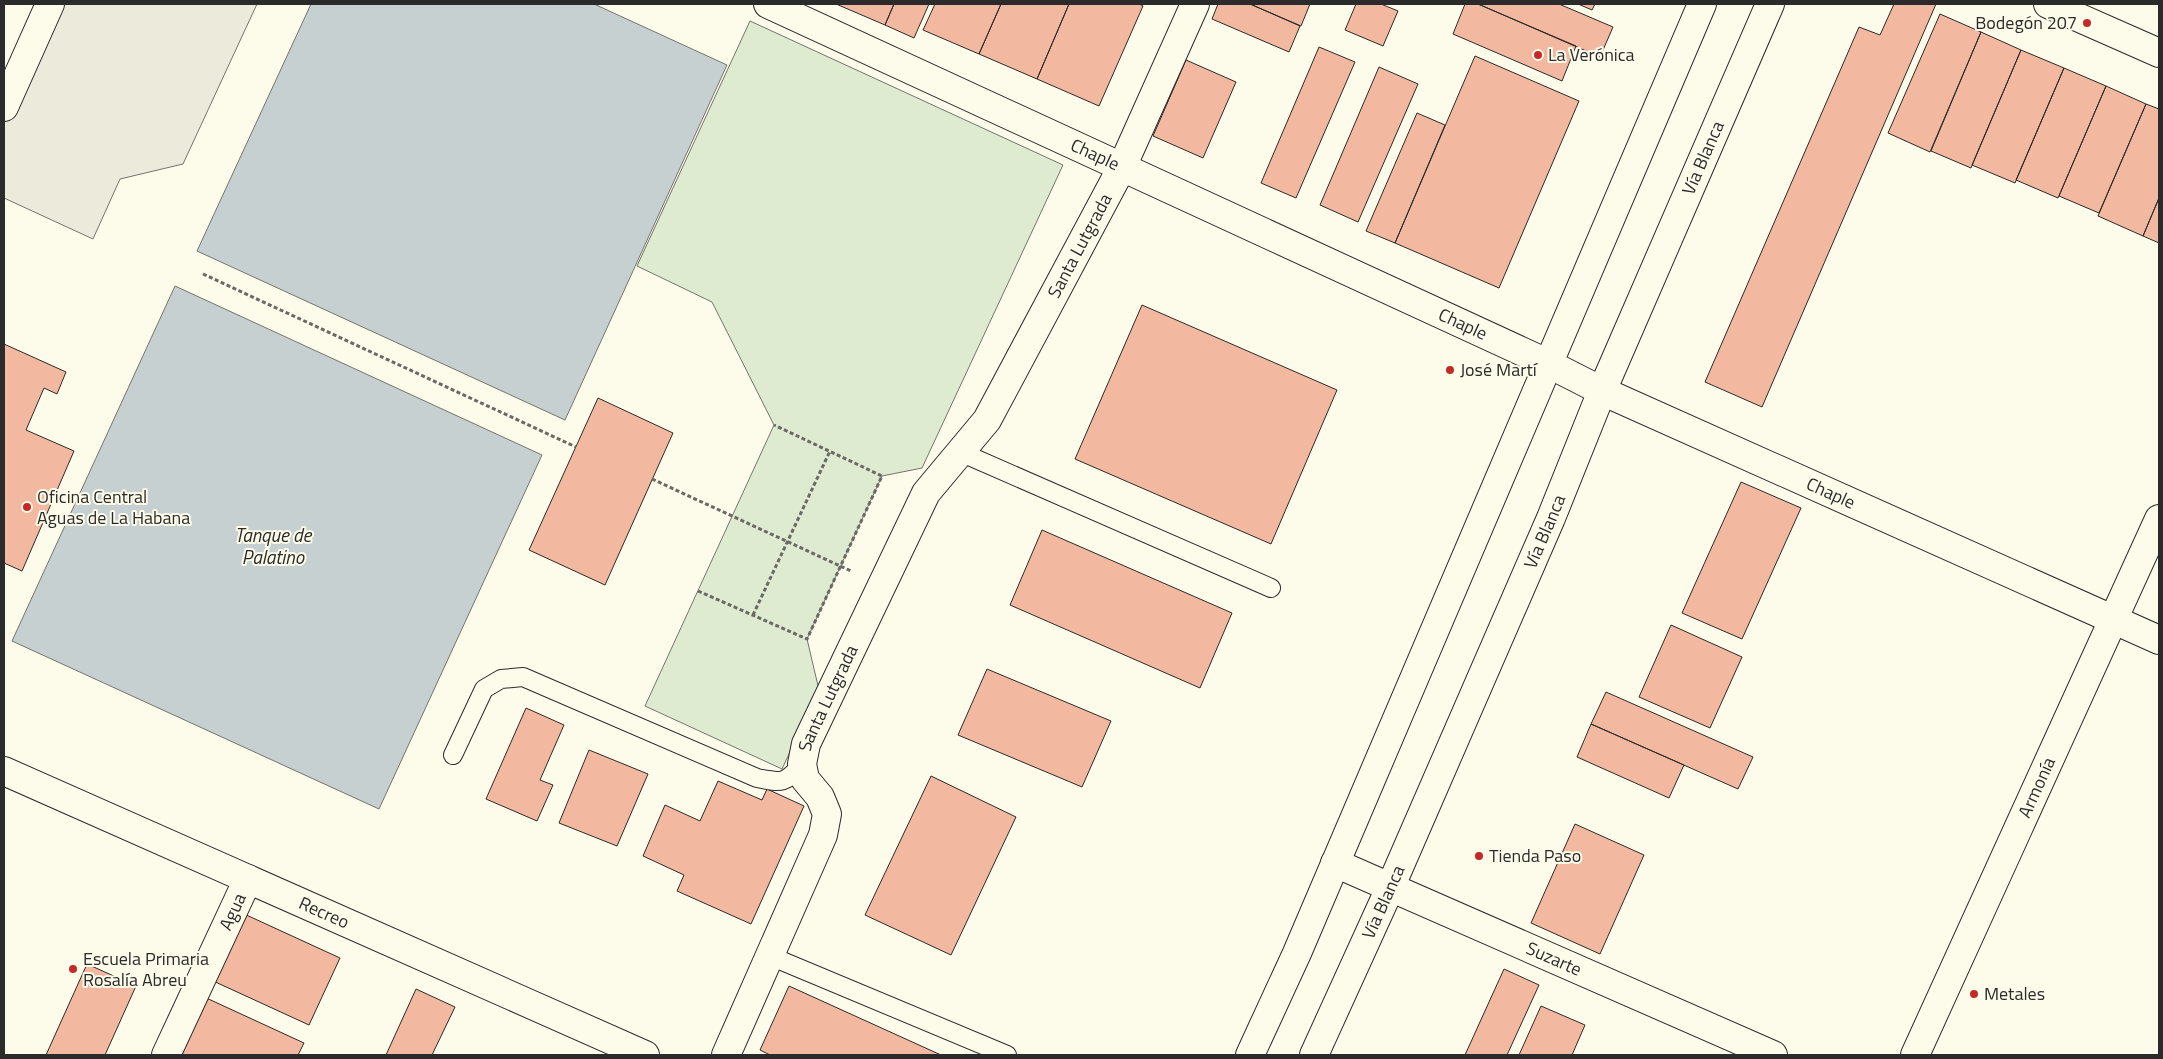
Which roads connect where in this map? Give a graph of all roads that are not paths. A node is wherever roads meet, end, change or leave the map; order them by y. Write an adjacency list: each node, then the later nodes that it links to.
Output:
1 (50, 4): 8 (street)
2 (768, 4): 9 (street, Chaple)
3 (1195, 4): 9 (street, Santa Lutgrada)
4 (1702, 4): 10 (street)
5 (1770, 4): 11 (street, Vía Blanca)
6 (2048, 4): 7 (street)
7 (2159, 53)
8 (4, 107)
9 (1122, 167): 10 (street, Chaple); 12 (street, Santa Lutgrada)
10 (1547, 364): 11 (street, Chaple); 20 (street)
11 (1602, 391): 15 (street, Chaple); 22 (street, Vía Blanca)
12 (960, 452): 14 (lane); 18 (street, Santa Lutgrada)
13 (2159, 519): 15 (street, Armonía)
14 (1271, 588)
15 (2114, 620): 16 (street, Chaple); 31 (street, Armonía)
16 (2159, 640)
17 (453, 755): 18 (lane)
18 (802, 764): 23 (street, Santa Lutgrada)
19 (4, 770): 21 (street, Recreo)
20 (1334, 863): 22 (street, Suzarte); 28 (street)
21 (248, 879): 24 (street, Agua); 25 (street, Recreo)
22 (1390, 888): 29 (street, Vía Blanca); 30 (street, Suzarte)
23 (770, 956): 26 (street, Santa Lutgrada); 27 (lane)
24 (166, 1055)
25 (645, 1055)
26 (726, 1055)
27 (1006, 1055)
28 (1250, 1055)
29 (1314, 1055)
30 (1773, 1055)
31 (1914, 1055)

